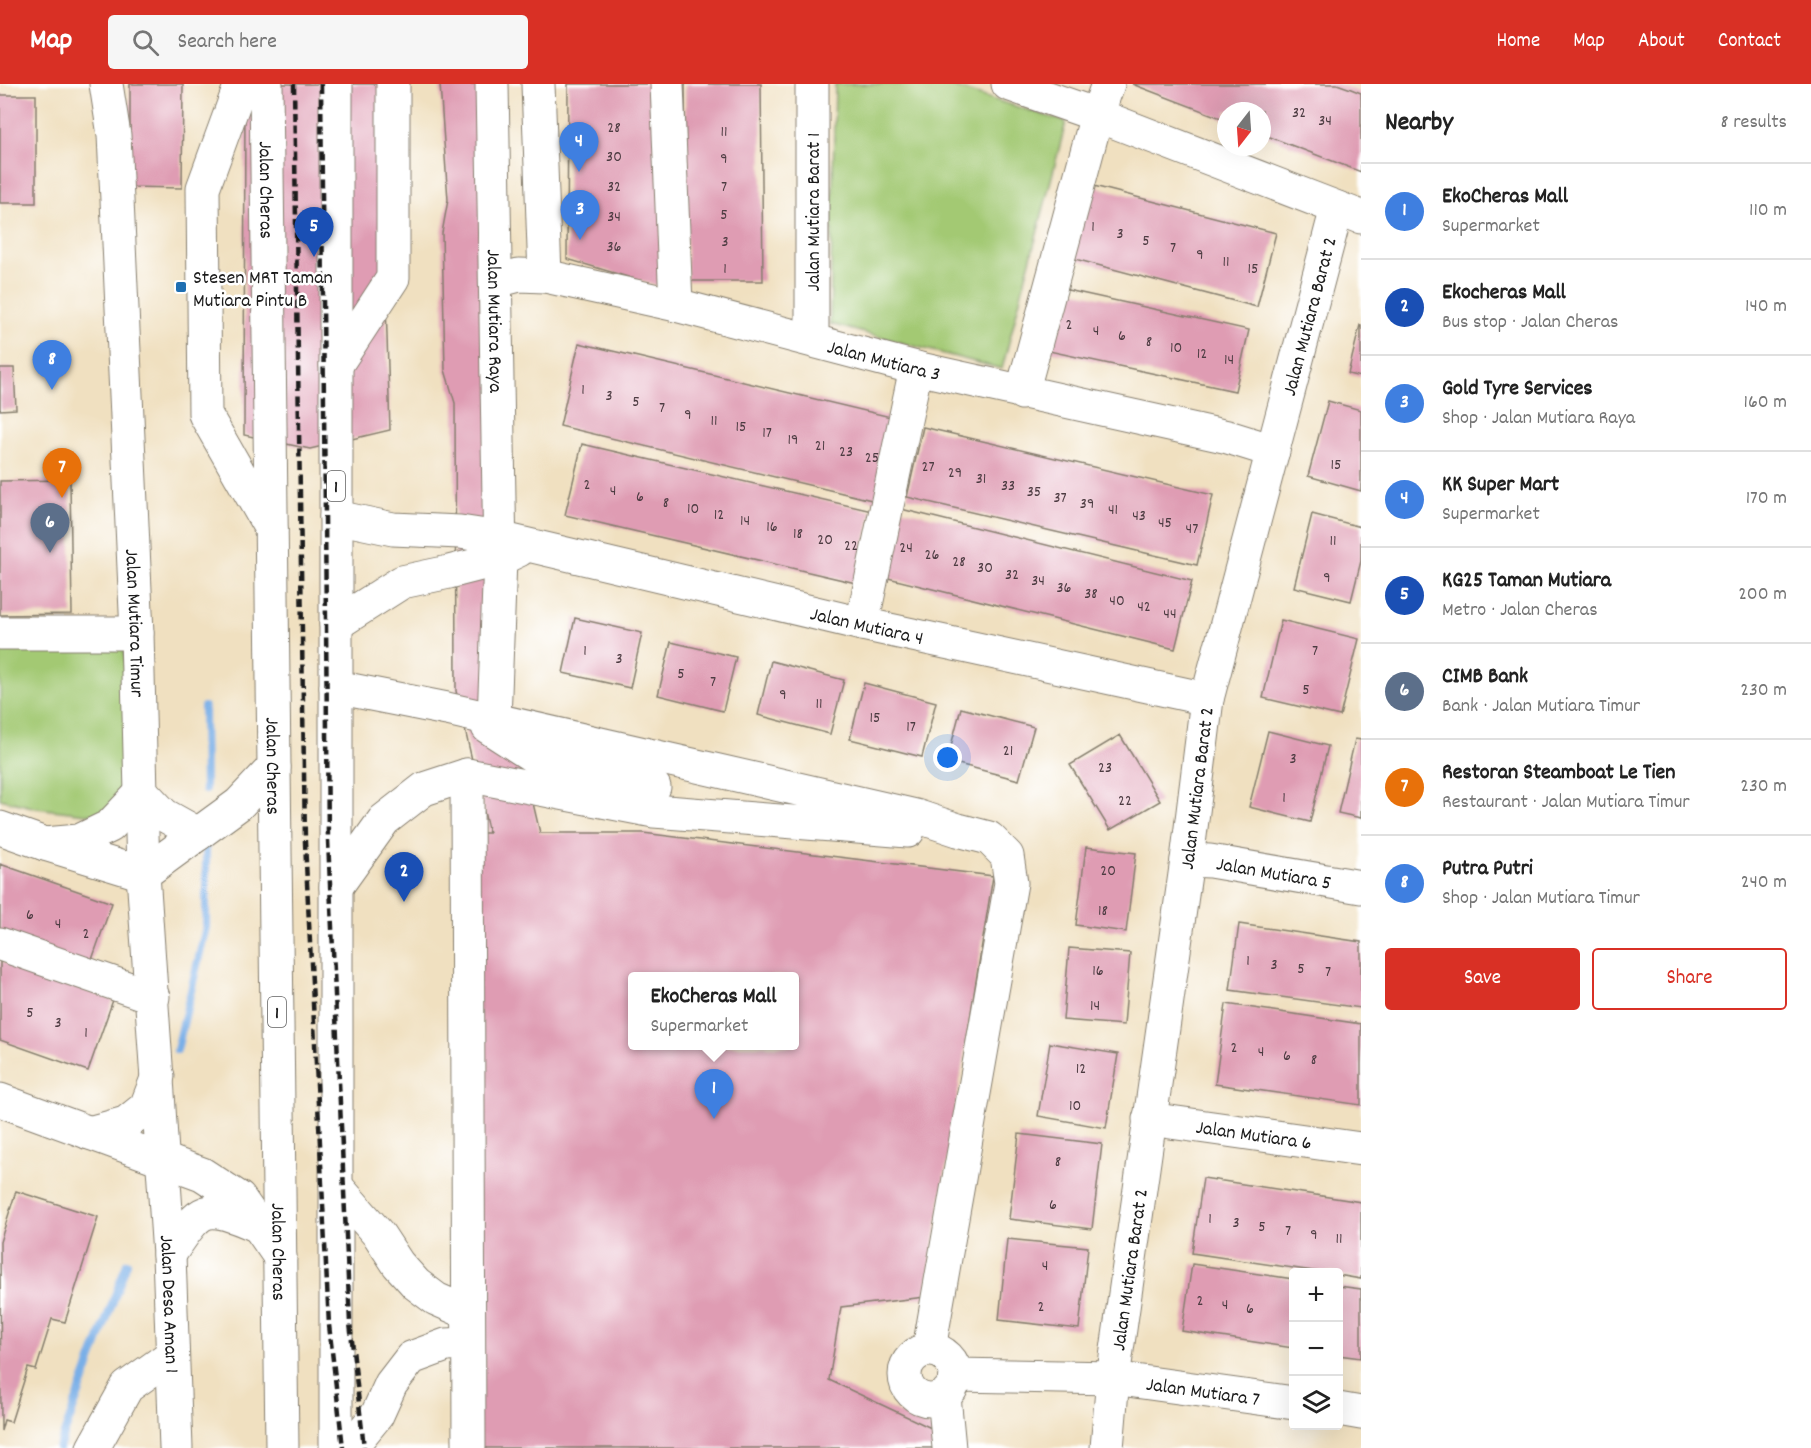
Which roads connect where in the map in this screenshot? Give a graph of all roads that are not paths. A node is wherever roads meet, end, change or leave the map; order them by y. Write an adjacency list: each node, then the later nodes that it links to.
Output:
1 (106, 84): 28 (main road, Jalan Mutiara Timur)
2 (241, 84): 23 (main road)
3 (266, 84): 23 (main road, Jalan Cheras / 1)
4 (336, 84): 18 (main road, 1)
5 (393, 84): 18 (main road)
6 (492, 84): 15 (main road, Jalan Mutiara Raya)
7 (538, 84): 14 (main road)
8 (667, 84): 16 (main road)
9 (812, 84): 17 (main road, Jalan Mutiara Barat 1)
10 (1008, 84): 12 (main road)
11 (1108, 84): 12 (main road)
12 (1097, 116): 13 (main road); 20 (main road)
13 (1349, 213): 21 (main road, Jalan Mutiara Barat 2)
14 (545, 276): 15 (main road, Jalan Mutiara 3); 16 (main road, Jalan Mutiara 3)
15 (496, 281): 24 (main road, Jalan Mutiara Raya)
16 (676, 305): 17 (main road, Jalan Mutiara 3)
17 (812, 340): 19 (main road, Jalan Mutiara 3)
18 (336, 365): 22 (main road, 1)
19 (916, 368): 20 (main road, Jalan Mutiara 3); 26 (main road)
20 (1023, 393): 21 (main road, Jalan Mutiara 3)
21 (1273, 451): 30 (main road, Jalan Mutiara Barat 2)
22 (336, 517): 24 (main road, Jalan Mutiara 4); 25 (main road, 1)
23 (271, 529): 32 (main road, Jalan Cheras / 1)
24 (510, 548): 25 (main road, Jalan Mutiara 4); 26 (main road, Jalan Mutiara 4); 31 (main road, Jalan Mutiara Raya)
25 (336, 624): 29 (main road, 1)
26 (862, 624): 30 (main road, Jalan Mutiara 4)
27 (0, 633): 28 (main road)
28 (137, 633): 35 (main road, Jalan Mutiara Timur)
29 (336, 687): 31 (main road); 43 (main road, 1)
30 (1208, 699): 40 (main road, Jalan Mutiara Barat 2)
31 (481, 717): 34 (main road); 37 (main road)
32 (274, 767): 38 (main road); 55 (main road, Jalan Cheras / 1)
33 (467, 775): 37 (main road); 43 (main road); 56 (main road)
34 (654, 787)
35 (142, 792): 38 (main road); 39 (main road); 41 (main road, Jalan Mutiara Timur)
36 (0, 828): 39 (main road)
37 (958, 830): 57 (main road)
38 (198, 834): 41 (main road)
39 (45, 844): 41 (main road)
40 (1187, 860): 42 (main road, Jalan Mutiara 5); 48 (main road, Jalan Mutiara Barat 2)
41 (143, 874): 45 (main road, Jalan Mutiara Timur)
42 (1361, 887)
43 (336, 888): 52 (main road, 1)
44 (0, 944): 45 (main road)
45 (153, 997): 46 (main road, Jalan Mutiara Timur)
46 (158, 1076): 49 (main road); 51 (main road, Jalan Mutiara Timur)
47 (0, 1100): 49 (main road)
48 (1149, 1119): 50 (main road, Jalan Mutiara 6); 59 (main road, Jalan Mutiara Barat 2)
49 (89, 1133): 51 (main road)
50 (1361, 1149)
51 (163, 1161): 53 (main road); 54 (main road, Jalan Desa Aman 1)
52 (336, 1186): 56 (main road); 67 (main road, 1)
53 (258, 1226): 54 (main road); 55 (main road)
54 (169, 1255): 58 (main road, Jalan Desa Aman 1)
55 (280, 1257): 66 (main road, Jalan Cheras / 1)
56 (468, 1328): 68 (main road); 69 (main road)
57 (929, 1349): 60 (main road); 60 (main road)
58 (172, 1355): 64 (main road); 65 (main road, Jalan Desa Aman 1)
59 (1113, 1378): 60 (main road, Jalan Mutiara 7); 61 (main road, Jalan Mutiara 7); 71 (main road, Jalan Mutiara Barat 2)
60 (950, 1386): 70 (main road)
61 (1289, 1402)
62 (1343, 1410): 63 (main road)
63 (1361, 1413)
64 (93, 1448)
65 (176, 1448)
66 (282, 1448)
67 (336, 1448)
68 (350, 1448)
69 (469, 1448)
70 (949, 1448)
71 (1107, 1448)

